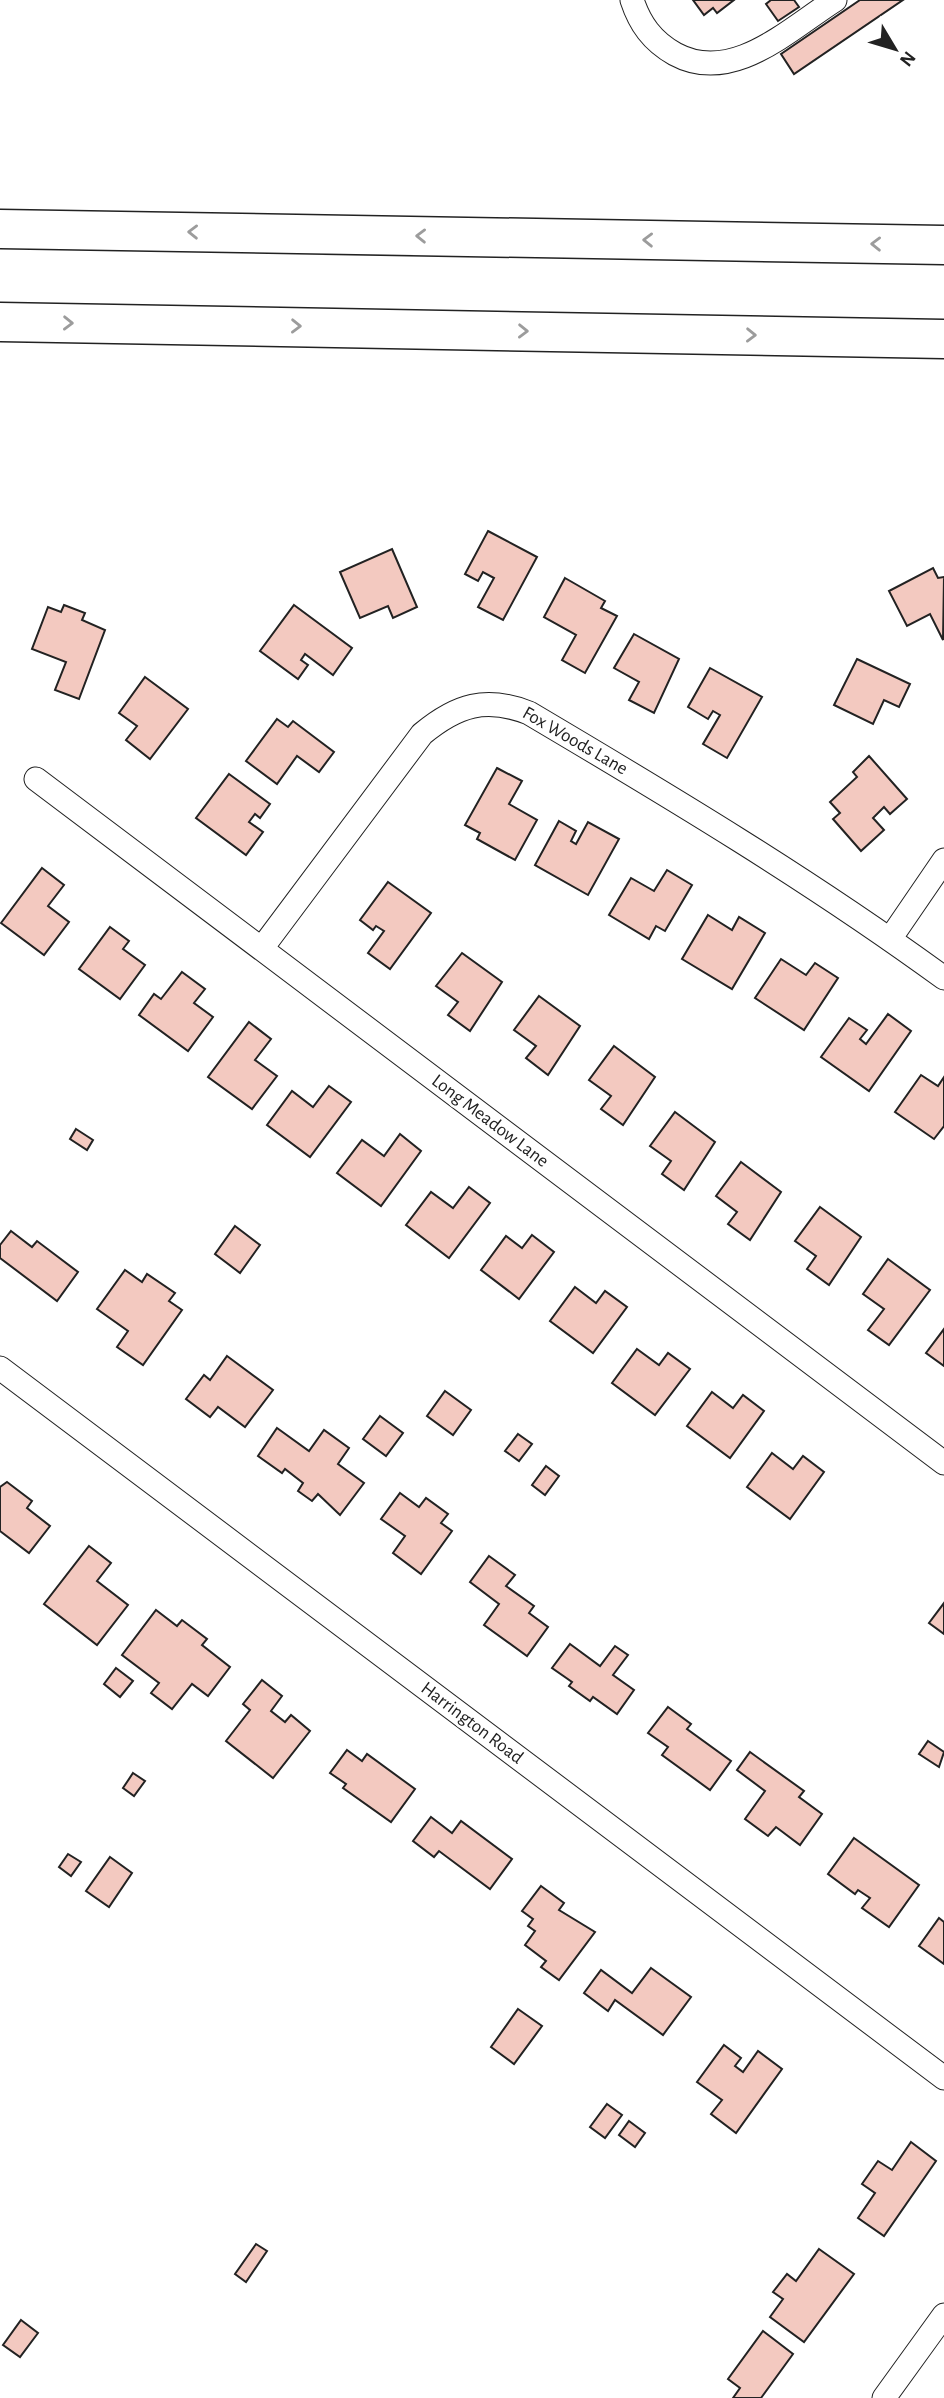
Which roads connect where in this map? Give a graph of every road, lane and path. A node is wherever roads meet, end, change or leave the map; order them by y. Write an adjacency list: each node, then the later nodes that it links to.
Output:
1 (632, 0): 2 (street)
2 (835, 0)
3 (0, 229): 4 (highway, one-way to 3)
4 (944, 245)
5 (0, 322): 6 (highway, one-way to 6)
6 (944, 338)
7 (36, 779): 10 (street, Long Meadow Lane)
8 (944, 860): 9 (street)
9 (890, 939): 10 (street, Fox Woods Lane); 11 (street, Fox Woods Lane)
10 (262, 948): 13 (street, Long Meadow Lane)
11 (944, 978)
12 (0, 1368): 14 (street, Harrington Road)
13 (944, 1463)
14 (944, 2078)
15 (944, 2315): 16 (street)
16 (884, 2398)

